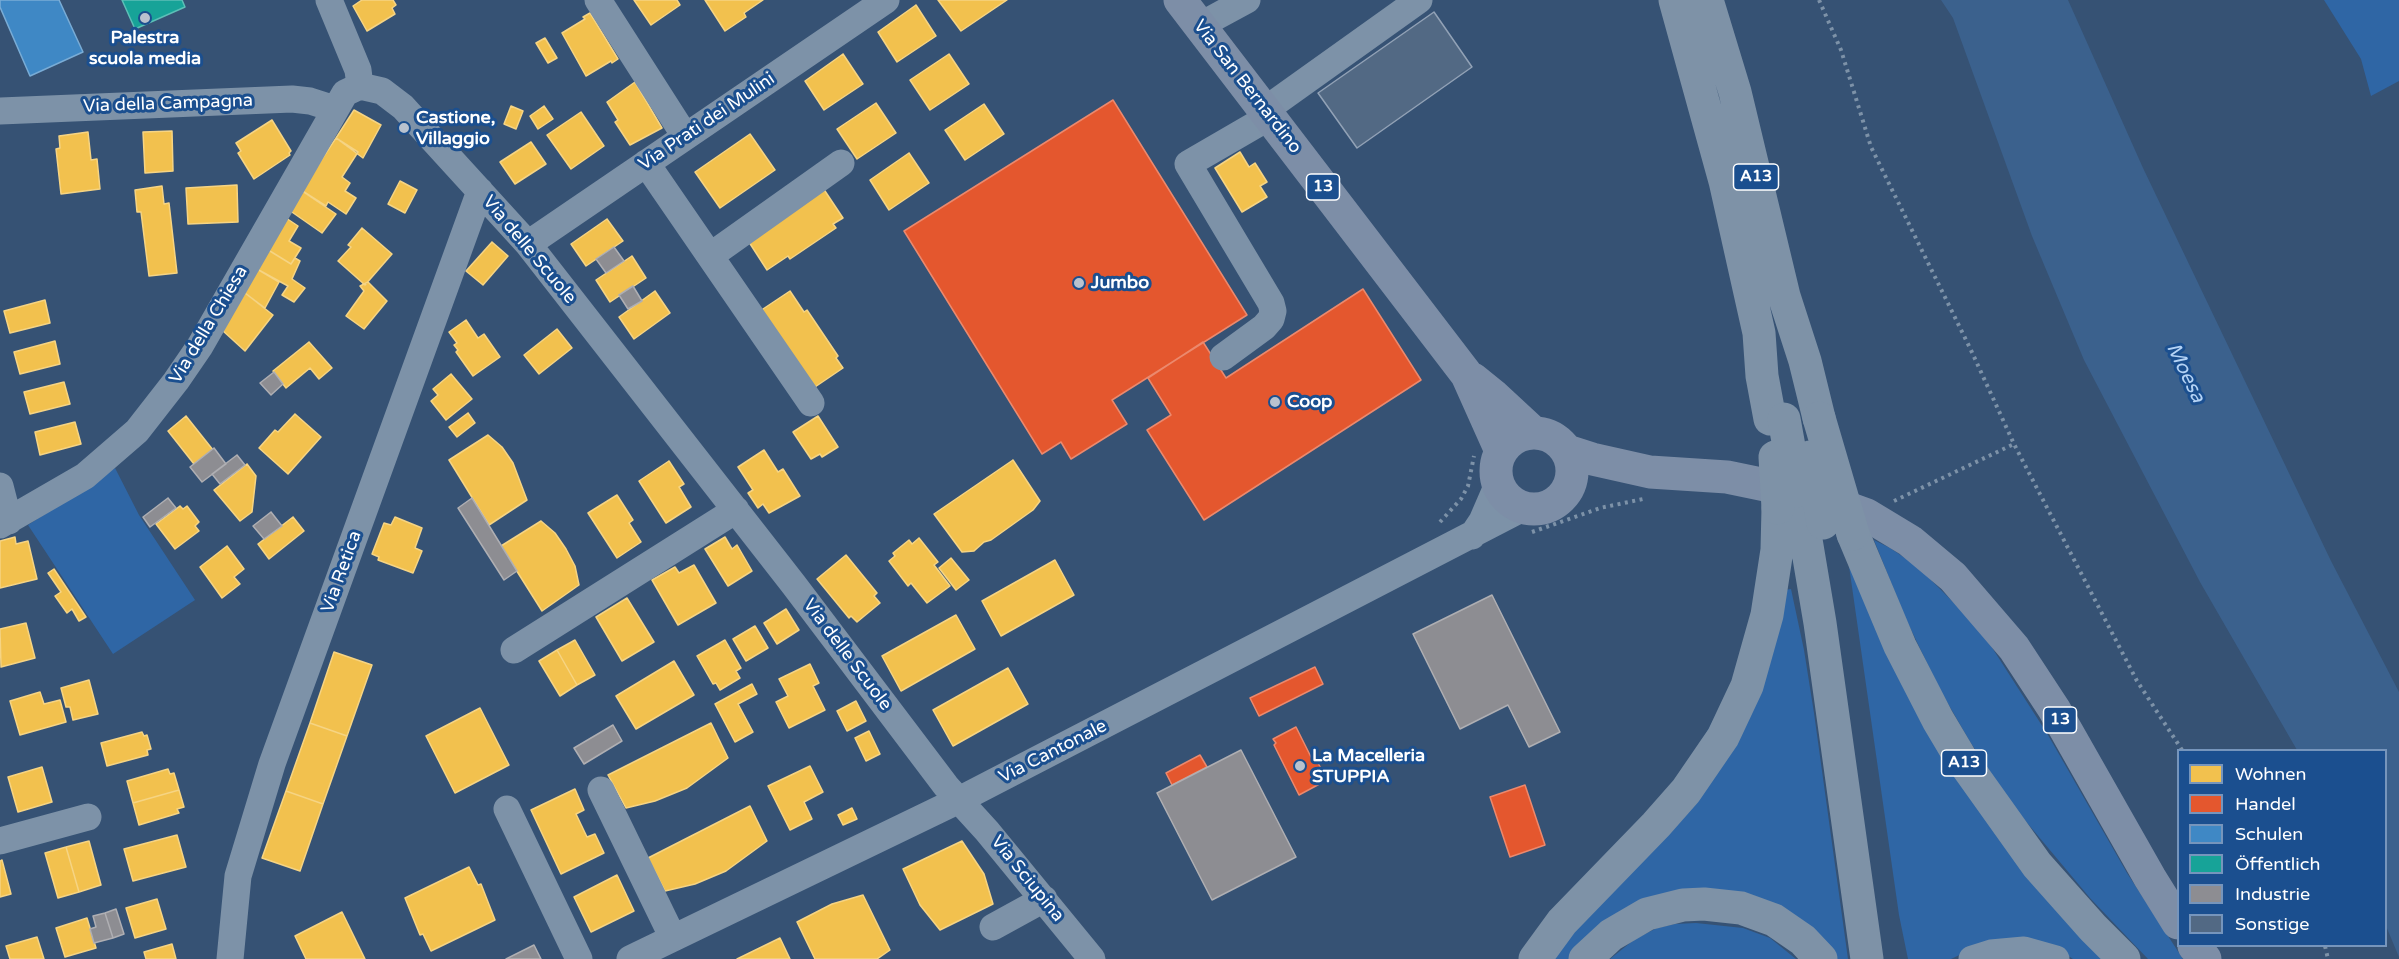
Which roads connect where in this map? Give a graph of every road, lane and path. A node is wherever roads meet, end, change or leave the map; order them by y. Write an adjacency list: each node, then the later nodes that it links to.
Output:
1 (328, 0): 10 (street)
2 (598, 0): 14 (street)
3 (886, 0): 14 (street, Via Prati dei Mulini)
4 (1247, 0): 9 (street)
5 (1419, 0): 13 (street)
6 (1674, 0): 23 (highway, A13)
7 (1707, 0): 23 (highway, A13)
8 (1819, 0): 25 (path)
9 (1189, 13): 13 (main road, Via San Bernardino / 13)
10 (360, 86): 11 (street, Via della Chiesa); 17 (street, Via delle Scuole)
11 (335, 109): 12 (street, Via della Campagna); 35 (street, Via della Chiesa)
12 (0, 111)
13 (1267, 114): 20 (street); 21 (main road, Via San Bernardino / 13)
14 (686, 136): 15 (street, Via Prati dei Mulini)
15 (646, 163): 18 (street, Via Prati dei Mulini); 19 (street)
16 (841, 163): 19 (street)
17 (480, 191): 18 (street, Via delle Scuole); 51 (street, Via Retica)
18 (528, 244): 32 (street, Via delle Scuole)
19 (710, 256): 22 (street)
20 (1223, 357)
21 (1467, 375): 24 (main road, Via San Bernardino / 13); 27 (main road, Via San Bernardino / 13)
22 (811, 403)
23 (1794, 418): 33 (highway, A13, bridge); 33 (highway, A13, bridge); 36 (highway, A13, bridge)
24 (1534, 433): 26 (main road); 27 (main road)
25 (2014, 444): 36 (path); 40 (path)
26 (1567, 451): 29 (main road, 13); 31 (main road)
27 (1488, 453): 28 (main road); 37 (path)
28 (1498, 484): 34 (main road); 38 (street)
29 (1648, 485): 31 (main road, 13); 34 (path); 36 (main road, 13)
30 (0, 486): 35 (street, Via della Chiesa)
31 (1570, 486): 34 (main road)
32 (736, 510): 39 (street); 42 (street, Via delle Scuole)
33 (1801, 515): 55 (highway, A13); 58 (highway, A13); 59 (highway, A13)
34 (1523, 522): 38 (street, Via Cantonale)
35 (4, 523)
36 (1860, 524): 47 (main road, 13); 62 (highway, A13)
37 (1434, 528)
38 (1472, 536): 42 (street, Via Cantonale)
39 (514, 650)
40 (2181, 749)
41 (600, 790): 49 (street)
42 (959, 800): 46 (street, Via Sciupina); 49 (street, Via Cantonale)
43 (507, 809): 52 (street)
44 (88, 817): 45 (street)
45 (0, 841)
46 (1044, 899): 48 (street); 54 (street, Via Sciupina)
47 (2177, 921)
48 (993, 927)
49 (673, 938): 53 (street, Via Cantonale)
50 (2196, 947): 63 (main road)
51 (230, 959)
52 (579, 959)
53 (630, 959)
54 (1092, 959)
55 (1535, 959)
56 (1585, 959): 57 (highway)
57 (1821, 959)
58 (1867, 959)
59 (1885, 959)
60 (1972, 959): 61 (street)
61 (2056, 959)
62 (2124, 959)
63 (2205, 959)

